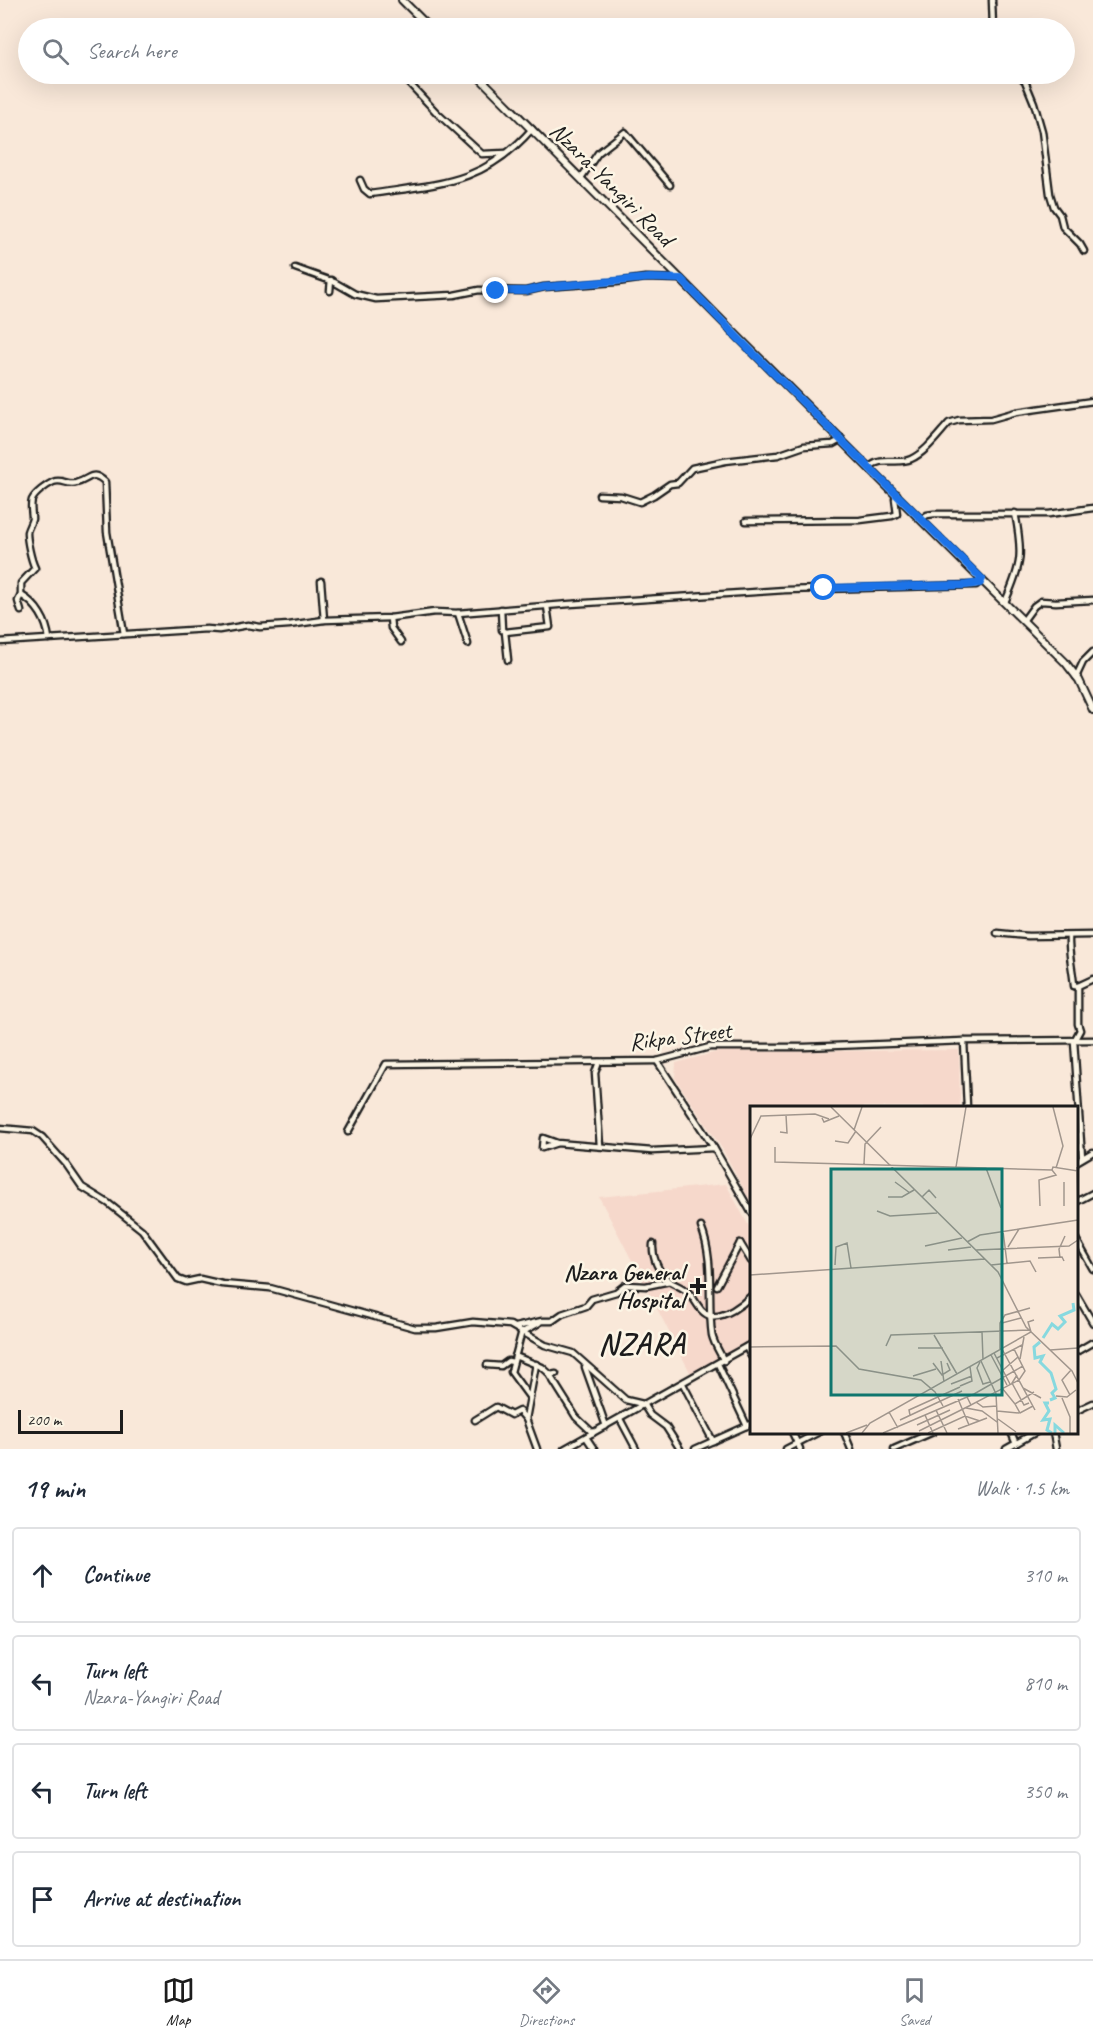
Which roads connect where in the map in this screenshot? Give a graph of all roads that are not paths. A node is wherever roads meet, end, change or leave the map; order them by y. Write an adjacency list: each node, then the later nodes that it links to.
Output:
1 (402, 0): 3 (main road)
2 (992, 0): 4 (street)
3 (420, 18)
4 (993, 18)
5 (410, 84): 9 (street)
6 (486, 84): 8 (main road, Nzara-Yangiri Road)
7 (1026, 84): 13 (street)
8 (532, 129): 9 (street); 10 (main road, Nzara-Yangiri Road)
9 (506, 153): 11 (street)
10 (581, 178): 12 (street); 15 (main road, Nzara-Yangiri Road)
11 (360, 180)
12 (669, 185)
13 (1084, 251)
14 (296, 268): 16 (street)
15 (681, 279): 16 (street); 19 (main road, Nzara-Yangiri Road)
16 (331, 280): 17 (street)
17 (330, 291)
18 (1093, 401): 20 (street)
19 (842, 440): 20 (main road, Nzara-Yangiri Road); 22 (street)
20 (870, 467): 21 (main road, Nzara-Yangiri Road)
21 (897, 494): 25 (main road, Nzara-Yangiri Road); 26 (street)
22 (599, 495)
23 (1093, 508): 24 (street)
24 (1015, 513): 25 (street); 31 (street)
25 (922, 519): 27 (main road, Nzara-Yangiri Road)
26 (746, 521)
27 (982, 579): 31 (main road, Nzara-Yangiri Road); 32 (street)
28 (321, 581): 37 (street)
29 (21, 595): 34 (street); 40 (street); 41 (street)
30 (1093, 600): 38 (street)
31 (1005, 602): 38 (main road, Nzara-Yangiri Road)
32 (547, 606): 33 (street); 39 (street)
33 (501, 609): 35 (street); 39 (street)
34 (21, 611)
35 (458, 614): 36 (street); 44 (street)
36 (390, 618): 37 (street); 43 (street)
37 (324, 620): 40 (street)
38 (1023, 621): 47 (main road, Nzara-Yangiri Road)
39 (505, 632): 46 (street)
40 (124, 634): 41 (street)
41 (49, 639): 42 (street)
42 (0, 642)
43 (401, 642)
44 (468, 644)
45 (1093, 652): 47 (street)
46 (508, 660)
47 (1076, 677): 48 (main road, Nzara-Yangiri Road)
48 (1093, 710)
49 (998, 933): 51 (street)
50 (1093, 935): 51 (street)
51 (1070, 937): 53 (street)
52 (1091, 982): 53 (street)
53 (1078, 987): 56 (street)
54 (1093, 1040): 56 (street, Rikpa Street)
55 (964, 1041): 56 (street, Rikpa Street); 57 (street, Rikpa Street); 59 (street)
56 (1074, 1041): 60 (street)
57 (657, 1061): 58 (street, Rikpa Street); 66 (street)
58 (599, 1062): 62 (street, Rikpa Street); 65 (street)
59 (967, 1106)
60 (1077, 1106)
61 (0, 1128): 84 (street)
62 (348, 1132)
63 (1078, 1136): 68 (street)
64 (557, 1143): 65 (street)
65 (600, 1146): 66 (street)
66 (714, 1148): 71 (street)
67 (1093, 1152): 68 (street)
68 (1079, 1160)
69 (1093, 1193): 70 (street)
70 (1078, 1201)
71 (750, 1210)
72 (701, 1227): 81 (street)
73 (1078, 1241): 76 (street)
74 (653, 1244): 77 (street)
75 (750, 1259): 78 (street)
76 (1093, 1269)
77 (670, 1281): 81 (street); 82 (street)
78 (717, 1286)
79 (1078, 1296): 83 (street)
80 (750, 1297): 81 (street)
81 (711, 1316): 90 (street)
82 (542, 1321): 84 (street); 85 (street)
83 (1093, 1323)
84 (516, 1327): 85 (street)
85 (523, 1332): 89 (street); 94 (street)
86 (1093, 1342): 88 (street)
87 (748, 1346): 90 (street)
88 (1078, 1351)
89 (514, 1359): 91 (street); 93 (street); 98 (street)
90 (724, 1361): 92 (street)
91 (536, 1364): 95 (street); 98 (street)
92 (718, 1364): 97 (street); 105 (street)
93 (487, 1365)
94 (584, 1365): 99 (street); 106 (street)
95 (549, 1374): 96 (street); 107 (street)
96 (556, 1374)
97 (683, 1384): 99 (street); 115 (street)
98 (530, 1399): 102 (street)
99 (643, 1404): 103 (street); 123 (street)
100 (1092, 1404): 101 (street)
101 (1078, 1411)
102 (526, 1419): 104 (street); 119 (street)
103 (620, 1419): 106 (street); 122 (street)
104 (475, 1420)
105 (749, 1425): 115 (street)
106 (606, 1426): 107 (street)
107 (592, 1433): 114 (street)
108 (816, 1434): 118 (street)
109 (845, 1434): 126 (street)
110 (929, 1434): 116 (street)
111 (1012, 1434): 117 (street)
112 (1033, 1434): 117 (street)
113 (1053, 1434): 130 (street)
114 (586, 1437): 120 (street); 121 (street)
115 (713, 1441): 124 (street)
116 (913, 1442): 127 (street); 128 (street)
117 (1016, 1444): 129 (street)
118 (799, 1446): 125 (street)
119 (537, 1449)
120 (564, 1449)
121 (594, 1449)
122 (636, 1449)
123 (680, 1449)
124 (695, 1449)
125 (786, 1449)
126 (851, 1449)
127 (894, 1449)
128 (914, 1449)
129 (1006, 1449)
130 (1056, 1449)

